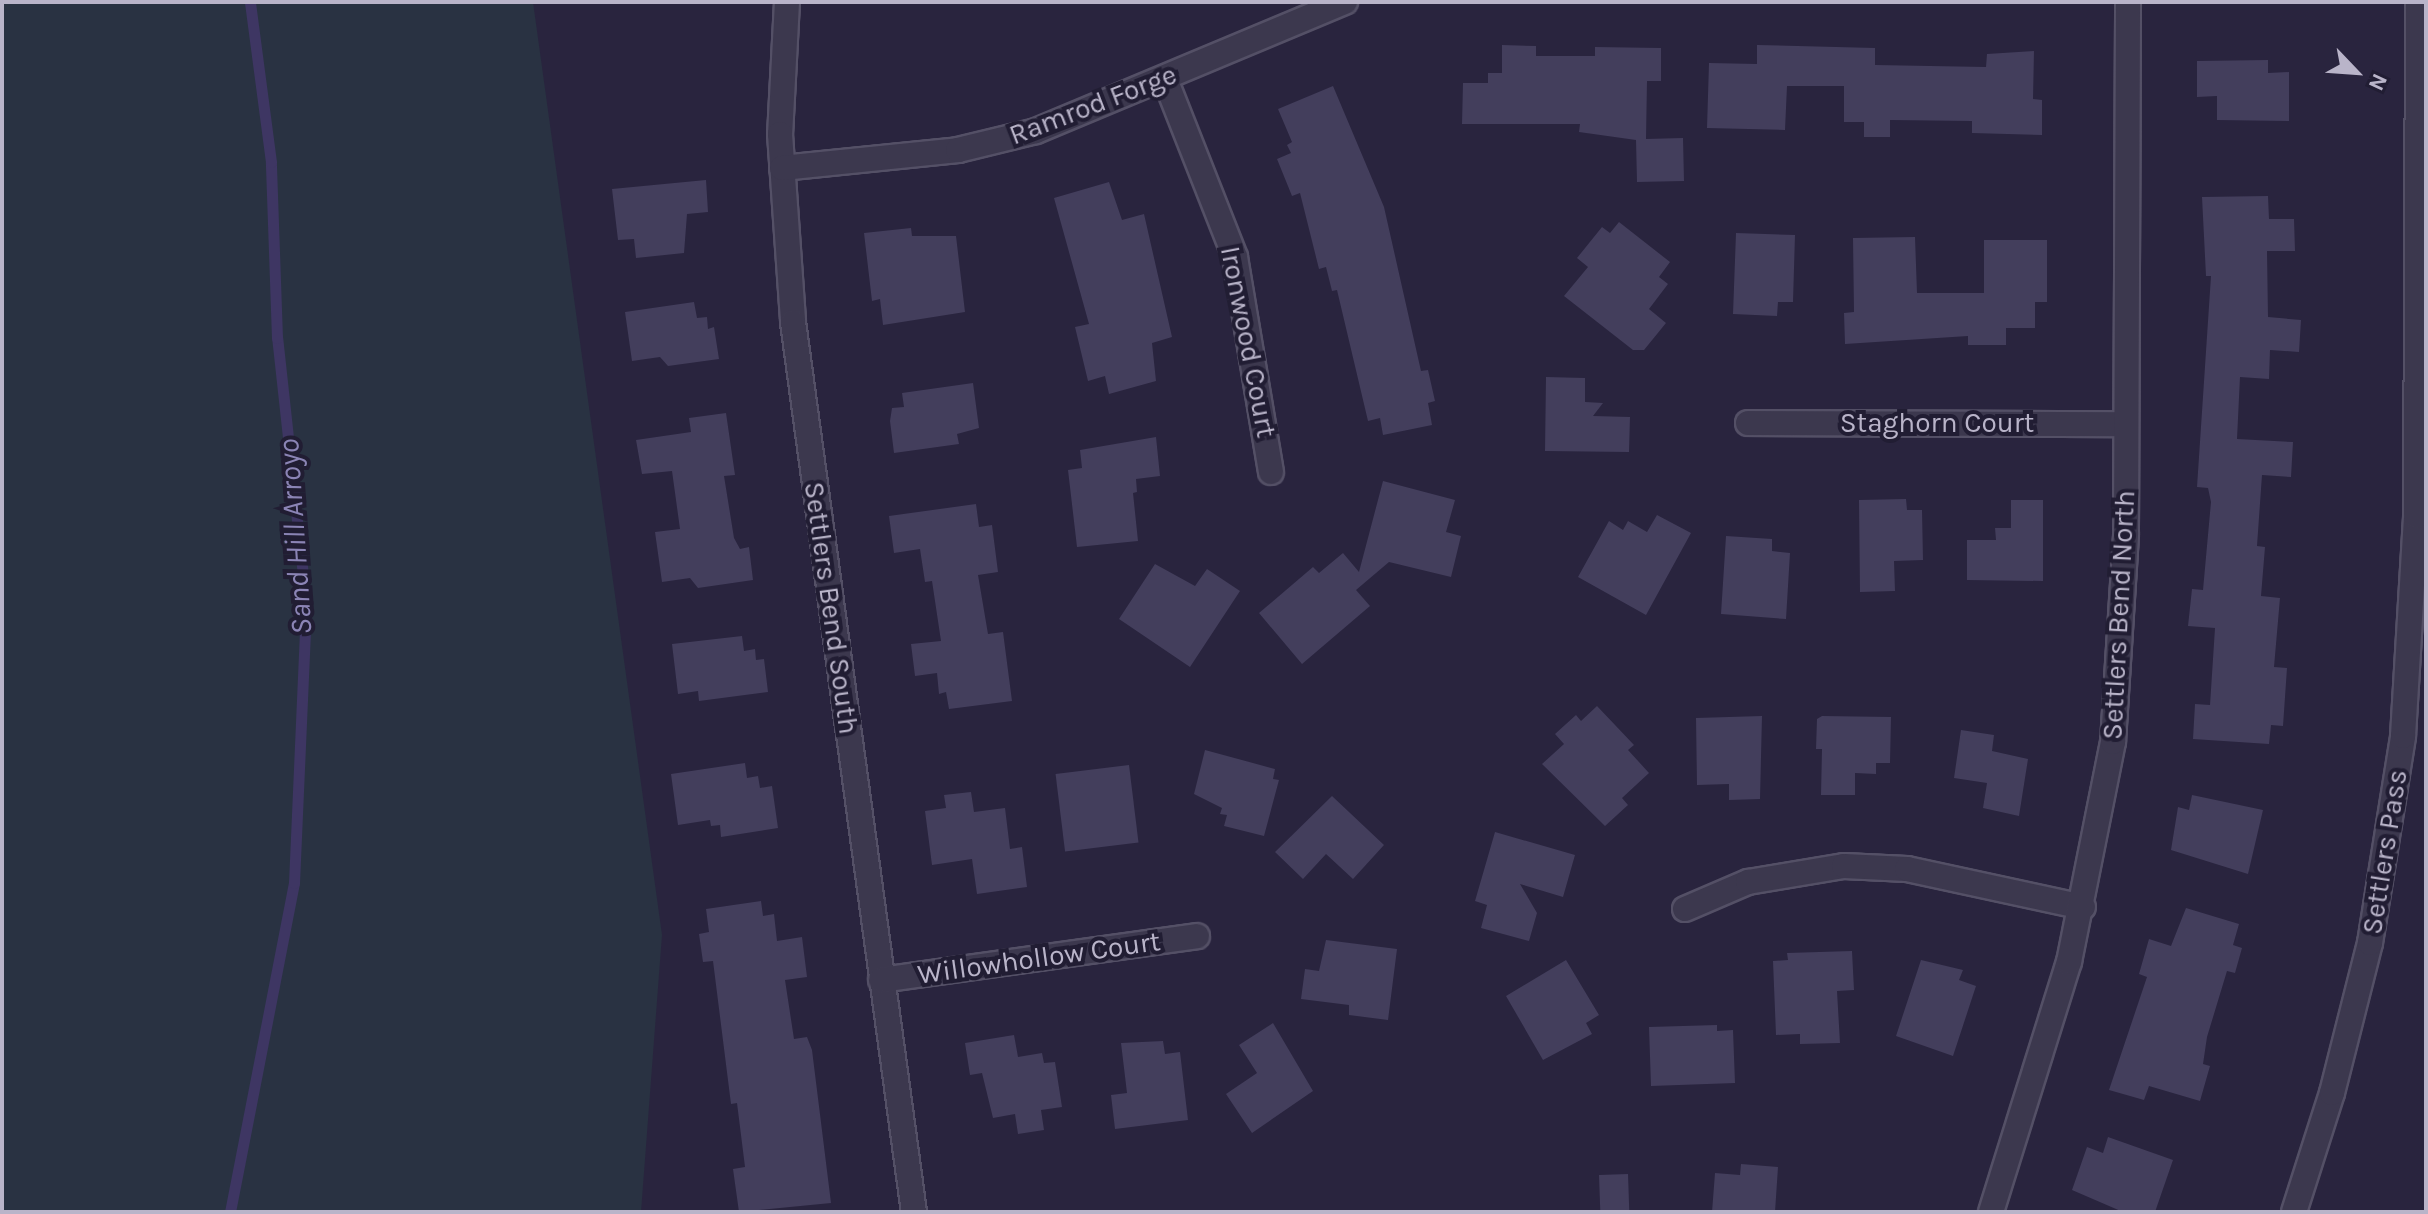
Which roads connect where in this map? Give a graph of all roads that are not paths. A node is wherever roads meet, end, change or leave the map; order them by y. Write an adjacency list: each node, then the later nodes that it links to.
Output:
1 (787, 2): 6 (street, Settlers Bend South)
2 (1345, 2): 5 (street, Ramrod Forge)
3 (2128, 2): 8 (street, Settlers Bend North)
4 (2418, 2): 16 (street, Settlers Pass)
5 (1165, 79): 6 (street, Ramrod Forge); 9 (street, Ironwood Court)
6 (782, 168): 13 (street, Settlers Bend South)
7 (1748, 423): 8 (street, Staghorn Court)
8 (2126, 424): 10 (street, Settlers Bend North)
9 (1271, 472)
10 (2083, 907): 11 (street); 15 (street, Settlers Bend North)
11 (1685, 909)
12 (1197, 936): 13 (street, Willowhollow Court)
13 (881, 980): 14 (street, Settlers Bend South)
14 (914, 1212)
15 (1991, 1212)
16 (2294, 1212)

